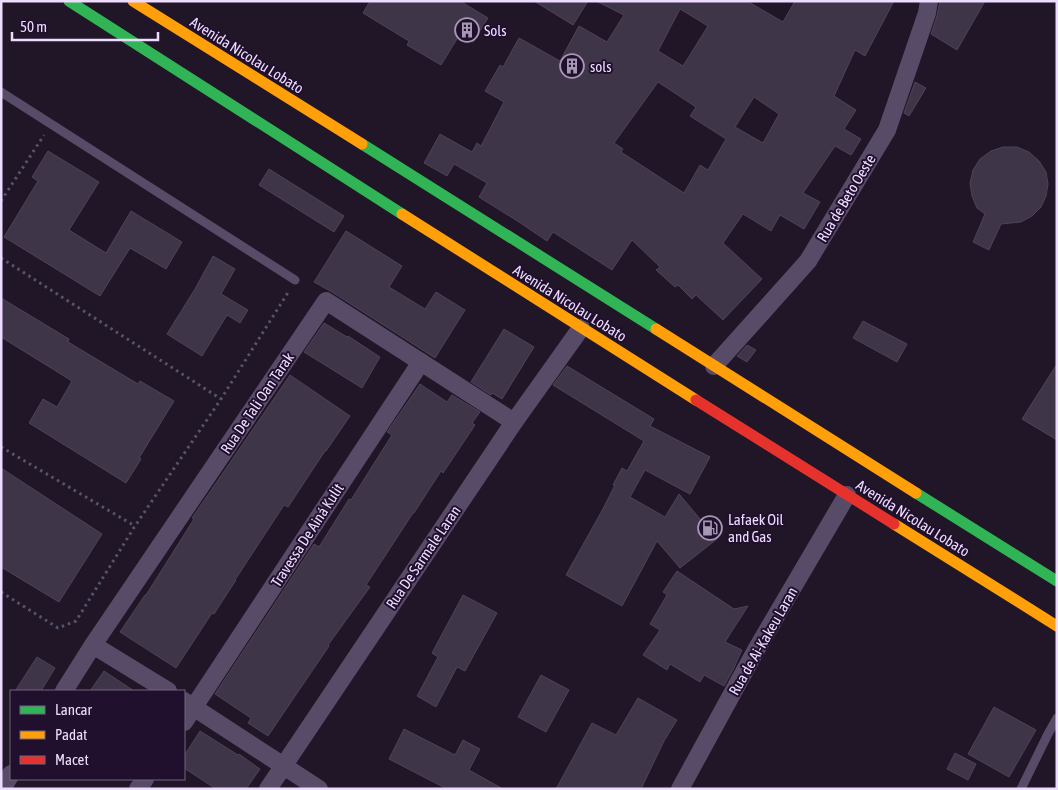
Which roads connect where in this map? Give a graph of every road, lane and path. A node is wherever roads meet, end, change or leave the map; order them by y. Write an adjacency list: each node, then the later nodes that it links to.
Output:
1 (69, 1): 9 (main road, Avenida Nicolau Lobato)
2 (133, 1): 11 (main road, Avenida Nicolau Lobato)
3 (929, 1): 11 (street, Rua de Beto Oeste)
4 (1, 92): 5 (lane)
5 (52, 124): 6 (path); 8 (lane)
6 (1, 201)
7 (1, 258): 12 (path)
8 (295, 280): 12 (path)
9 (581, 328): 13 (street, Rua De Sarmale Laran); 15 (main road, Avenida Nicolau Lobato)
10 (421, 362): 13 (street, Rua De Tali Oan Tarak); 20 (street, Rua De Tali Oan Tarak); 23 (street, Travessa De Ainá Kulit)
11 (714, 366): 17 (main road, Avenida Nicolau Lobato)
12 (220, 399): 16 (path)
13 (514, 422): 26 (street, Rua De Sarmale Laran)
14 (1, 447): 16 (path)
15 (847, 495): 19 (main road, Avenida Nicolau Lobato); 31 (street, Rua de Ai-Kakeu Laran)
16 (135, 526): 18 (path)
17 (1054, 581)
18 (1, 592)
19 (1057, 626)
20 (93, 645): 21 (street, Rua De Tali Oan Tarak); 22 (street)
21 (65, 690)
22 (166, 690)
23 (189, 704): 24 (street, Travessa De Ainá Kulit); 26 (street)
24 (185, 718)
25 (1057, 718): 32 (lane)
26 (284, 765): 29 (street, Rua De Sarmale Laran); 30 (street)
27 (10, 776): 28 (street)
28 (2, 789)
29 (268, 789)
30 (319, 789)
31 (680, 789)
32 (1021, 789)

